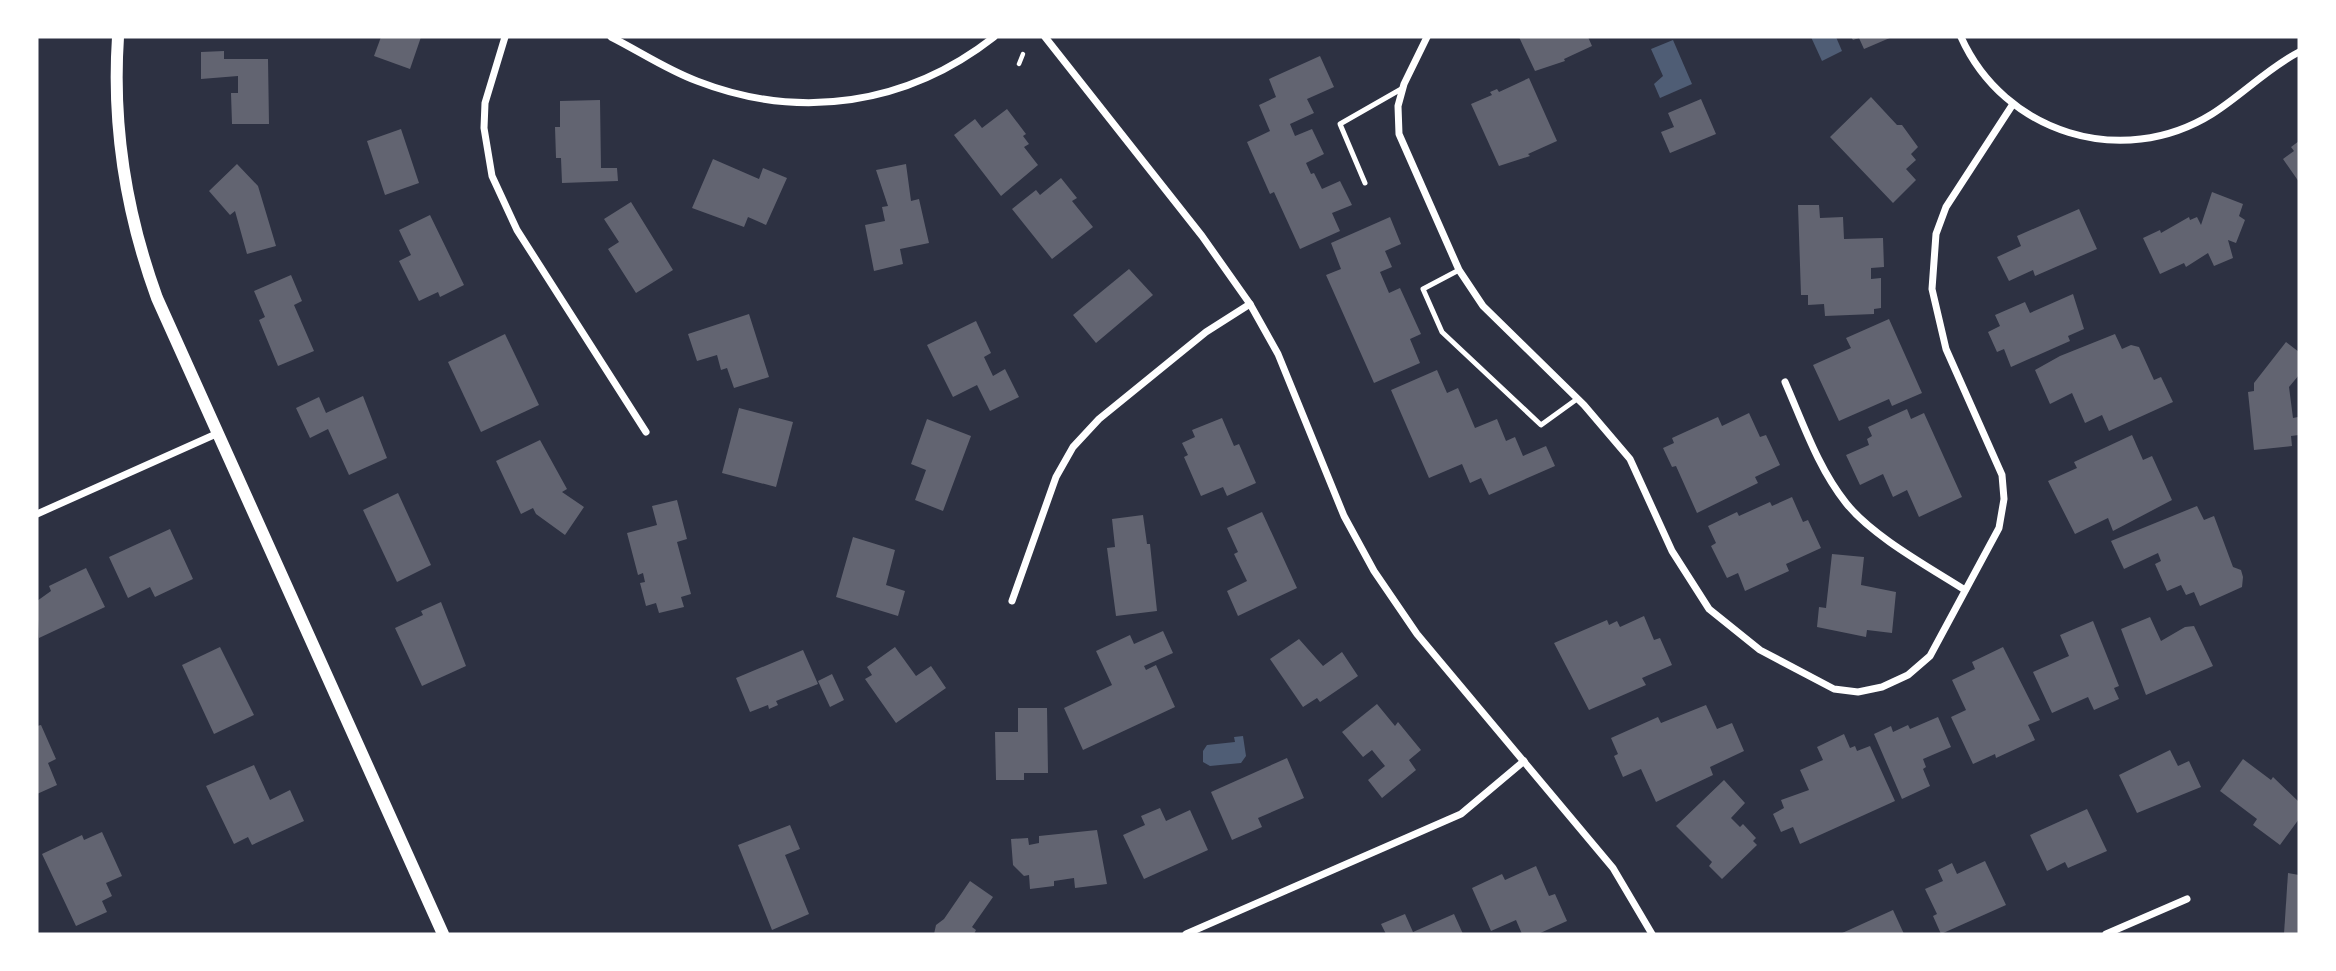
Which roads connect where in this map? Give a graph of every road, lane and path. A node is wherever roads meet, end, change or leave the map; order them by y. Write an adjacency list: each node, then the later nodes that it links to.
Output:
1 (118, 37): 19 (street)
2 (505, 37): 18 (street)
3 (611, 37): 4 (street)
4 (994, 37)
5 (1045, 37): 15 (street)
6 (1427, 37): 11 (street)
7 (1961, 37): 12 (street)
8 (2299, 51): 12 (street)
9 (1023, 54): 10 (path)
10 (1019, 64)
11 (1403, 88): 13 (lane); 14 (street)
12 (2013, 104): 21 (street)
13 (1365, 183)
14 (1459, 270): 17 (street); 17 (lane)
15 (1250, 304): 22 (street); 23 (street)
16 (1785, 382): 21 (street)
17 (1577, 399): 21 (street)
18 (646, 432)
19 (216, 434): 20 (street); 25 (street)
20 (37, 514)
21 (1965, 590)
22 (1012, 601)
23 (1524, 761): 26 (street); 27 (street)
24 (2187, 899): 28 (street)
25 (443, 934)
26 (1186, 934)
27 (1652, 934)
28 (2106, 934)

